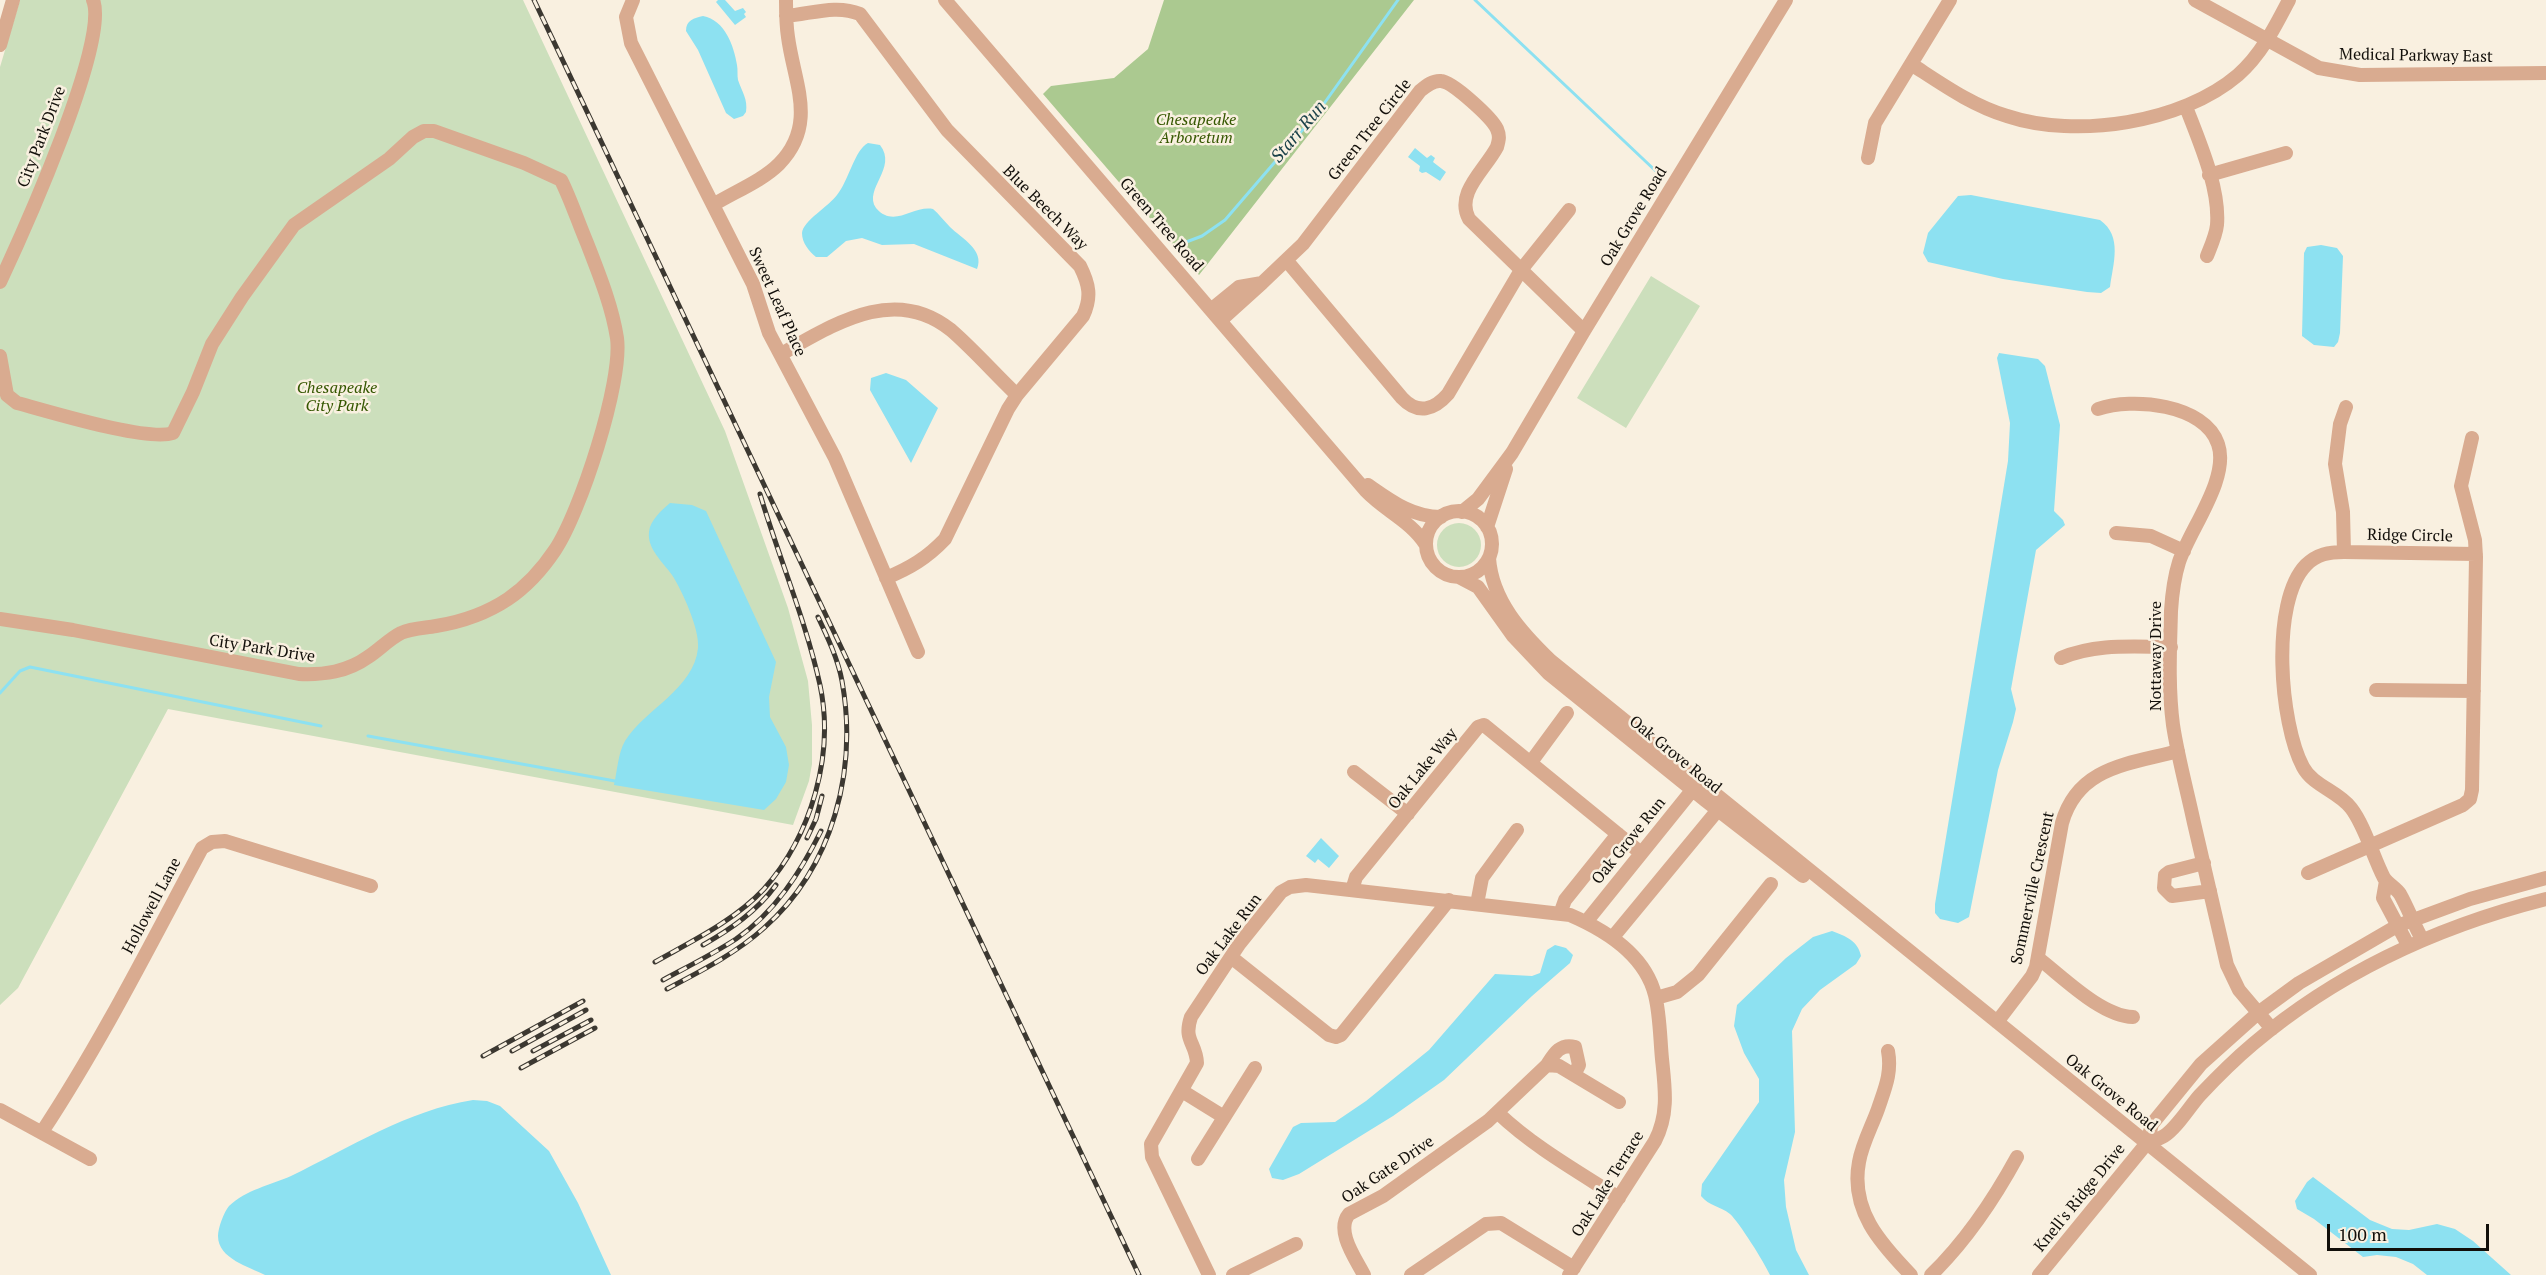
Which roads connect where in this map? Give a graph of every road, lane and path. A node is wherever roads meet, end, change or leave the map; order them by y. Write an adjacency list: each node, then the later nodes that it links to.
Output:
1 (13, 0): 12 (street)
2 (93, 0): 24 (street, City Park Drive)
3 (633, 0): 19 (street, Sweet Leaf Place)
4 (786, 0): 10 (street)
5 (945, 0): 25 (street, Green Tree Road)
6 (1786, 0): 26 (street, Oak Grove Road)
7 (1950, 0): 13 (street)
8 (2195, 0): 11 (street, Medical Parkway East)
9 (2289, 0): 11 (street)
10 (786, 16): 19 (street); 29 (street, Blue Beech Way)
11 (2266, 41): 14 (street, Medical Parkway East); 15 (street)
12 (0, 45)
13 (1911, 64): 15 (street); 17 (street)
14 (2546, 73)
15 (2186, 107): 18 (street)
16 (2286, 153): 18 (street)
17 (1868, 158)
18 (2209, 175): 21 (street)
19 (713, 205): 27 (street, Sweet Leaf Place)
20 (1569, 210): 23 (street)
21 (2207, 256)
22 (1287, 261): 23 (street); 23 (street, Green Tree Circle); 25 (street, Green Tree Circle)
23 (1521, 270): 26 (street, Green Tree Circle)
24 (0, 282)
25 (1217, 315): 34 (street, Green Tree Road)
26 (1584, 331): 33 (street, Oak Grove Road)
27 (781, 354): 29 (street); 45 (street, Sweet Leaf Place)
28 (0, 356): 46 (street, City Park Drive)
29 (1017, 395): 45 (street, Blue Beech Way)
30 (2346, 408): 41 (street)
31 (2098, 409): 40 (street, Nottaway Drive)
32 (2472, 438): 42 (street)
33 (1512, 453): 35 (street, Oak Grove Road); 37 (street, Oak Grove Road)
34 (1352, 473): 36 (street, Green Tree Road); 39 (street, Green Tree Road)
35 (1462, 512): 36 (street); 37 (street)
36 (1441, 517): 39 (street)
37 (1487, 527): 43 (street)
38 (2116, 533): 40 (street)
39 (1426, 544): 44 (street)
40 (2184, 550): 47 (street, Nottaway Drive)
41 (2344, 552): 42 (street, Ridge Circle); 61 (street, Ridge Circle)
42 (2476, 554): 51 (street, Ridge Circle)
43 (1488, 558): 44 (street); 56 (street, Oak Grove Road)
44 (1460, 577): 56 (street, Oak Grove Road)
45 (886, 578): 48 (street, Sweet Leaf Place)
46 (0, 619)
47 (2171, 647): 49 (street); 53 (street, Nottaway Drive)
48 (918, 652)
49 (2061, 658)
50 (2376, 690): 51 (street)
51 (2474, 691): 61 (street, Ridge Circle)
52 (1568, 713): 54 (street)
53 (2178, 751): 63 (street, Nottaway Drive); 81 (street, Sommerville Crescent)
54 (1531, 762): 58 (street, Oak Lake Way); 60 (street, Oak Lake Way)
55 (1354, 772): 58 (street)
56 (1695, 785): 57 (street, Oak Grove Road); 62 (street, Oak Grove Run)
57 (1721, 806): 78 (street); 85 (street, Oak Grove Road)
58 (1408, 814): 69 (street, Oak Lake Way)
59 (1516, 830): 73 (street)
60 (1618, 834): 62 (street, Oak Lake Way); 74 (street)
61 (2369, 846): 64 (street); 66 (street, Ridge Circle)
62 (1641, 853): 76 (street, Oak Grove Run)
63 (2204, 863): 70 (street, Nottaway Drive); 70 (street)
64 (2308, 873)
65 (2546, 878): 75 (street)
66 (2386, 881): 75 (street, Ridge Circle); 77 (street, Ridge Circle)
67 (1772, 884): 82 (street)
68 (371, 886): 96 (street, Hollowell Lane)
69 (1352, 890): 72 (street, Oak Lake Run); 80 (street, Oak Lake Run)
70 (2210, 891): 83 (street, Nottaway Drive)
71 (2546, 899): 79 (street)
72 (1449, 900): 73 (street, Oak Lake Run); 80 (street)
73 (1477, 903): 74 (street, Oak Lake Run)
74 (1560, 914): 76 (street, Oak Lake Run)
75 (2412, 920): 77 (street); 79 (street, Ridge Circle)
76 (1586, 922): 78 (street, Oak Lake Terrace)
77 (2397, 926): 79 (street, Ridge Circle); 83 (street)
78 (1613, 937): 82 (street, Oak Lake Terrace)
79 (2415, 942): 86 (street)
80 (1231, 957): 91 (street, Oak Lake Run)
81 (2038, 958): 84 (street); 85 (street, Sommerville Crescent)
82 (1656, 998): 101 (street, Oak Lake Terrace)
83 (2258, 1013): 86 (street, Nottaway Drive); 97 (street)
84 (2133, 1017)
85 (1997, 1022): 97 (street, Oak Grove Road)
86 (2272, 1029): 97 (street)
87 (1888, 1051): 108 (street)
88 (1546, 1065): 90 (street); 90 (street); 94 (street)
89 (1255, 1068): 95 (street)
90 (1574, 1075): 92 (street)
91 (1182, 1092): 95 (street); 104 (street, Oak Lake Run)
92 (1619, 1102)
93 (0, 1110): 96 (street)
94 (1498, 1113): 101 (street); 106 (street, Oak Gate Drive)
95 (1224, 1117): 100 (street)
96 (42, 1132): 99 (street)
97 (2147, 1143): 110 (street, Knell's Ridge Drive); 111 (street, Oak Grove Road)
98 (2016, 1157): 109 (street)
99 (90, 1159)
100 (1198, 1159)
101 (1619, 1198): 103 (street, Oak Lake Terrace)
102 (1296, 1244): 105 (street)
103 (1571, 1272): 107 (street)
104 (1209, 1275)
105 (1233, 1275)
106 (1364, 1275)
107 (1412, 1275)
108 (1911, 1275)
109 (1930, 1275)
110 (2039, 1275)
111 (2310, 1275)

